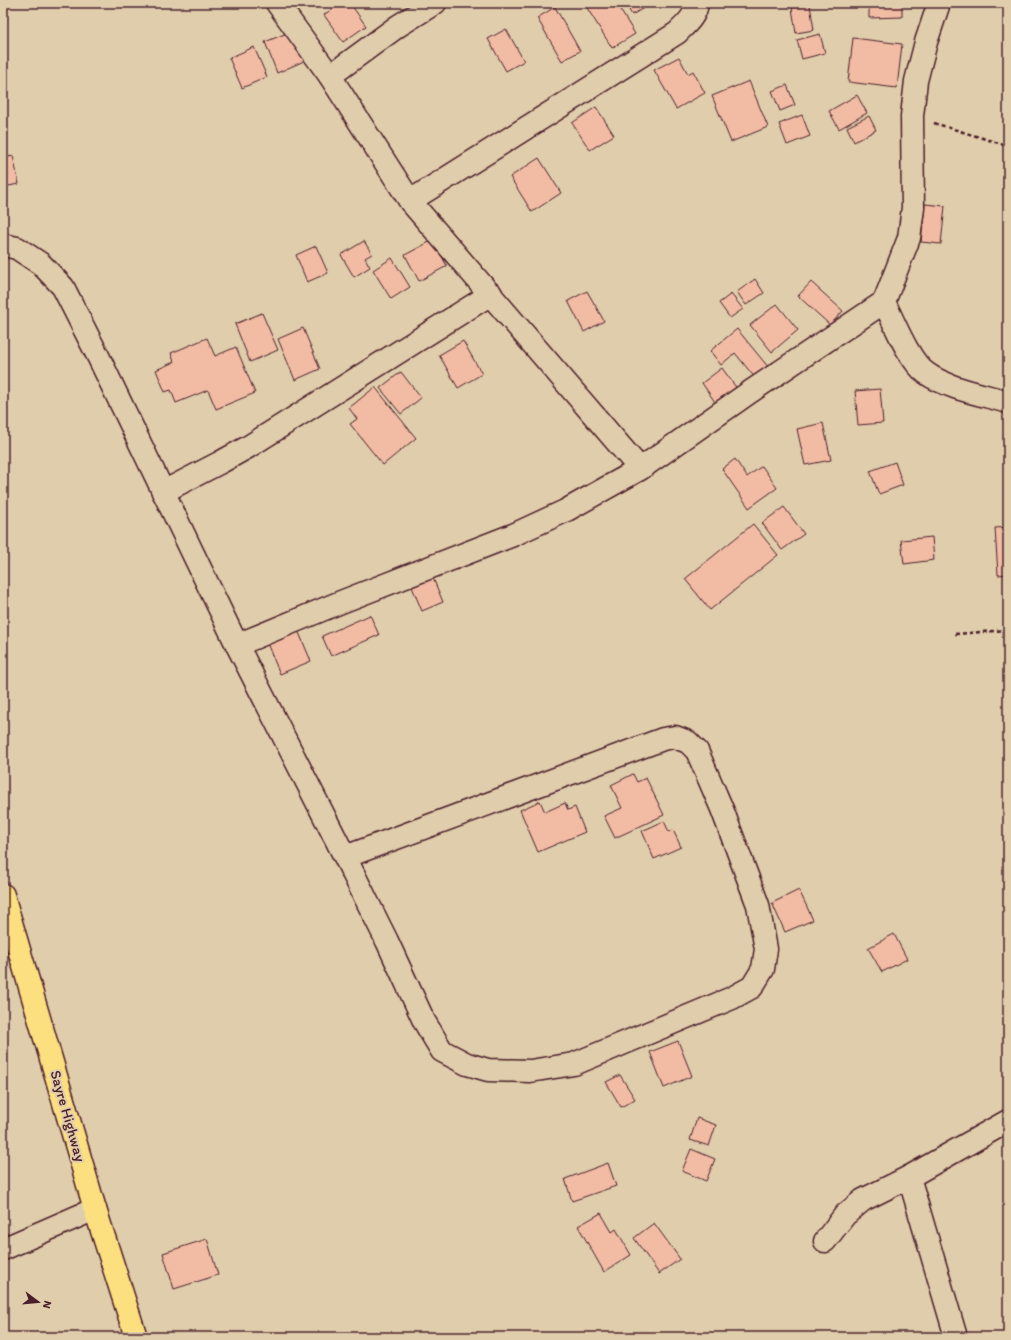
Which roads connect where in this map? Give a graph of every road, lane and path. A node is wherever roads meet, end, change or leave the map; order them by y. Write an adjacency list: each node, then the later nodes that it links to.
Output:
1 (277, 3): 5 (street)
2 (435, 3): 5 (street)
3 (697, 3): 8 (street)
4 (939, 3): 6 (street)
5 (330, 76): 8 (street)
6 (912, 116): 7 (path); 11 (street)
7 (1008, 146)
8 (410, 201): 10 (street)
9 (3, 245): 14 (street)
10 (491, 294): 13 (street); 14 (street)
11 (884, 302): 12 (street); 13 (street)
12 (1008, 402)
13 (640, 469): 17 (street)
14 (163, 492): 17 (street)
15 (1008, 630): 16 (path)
16 (955, 634)
17 (237, 645): 18 (street)
18 (345, 857): 18 (street)
19 (3, 895): 22 (highway, Sayre Highway)
20 (1008, 1121): 21 (street)
21 (909, 1177): 23 (street); 26 (street)
22 (95, 1209): 24 (street); 25 (highway, Sayre Highway)
23 (825, 1240)
24 (3, 1249)
25 (136, 1337)
26 (956, 1337)

